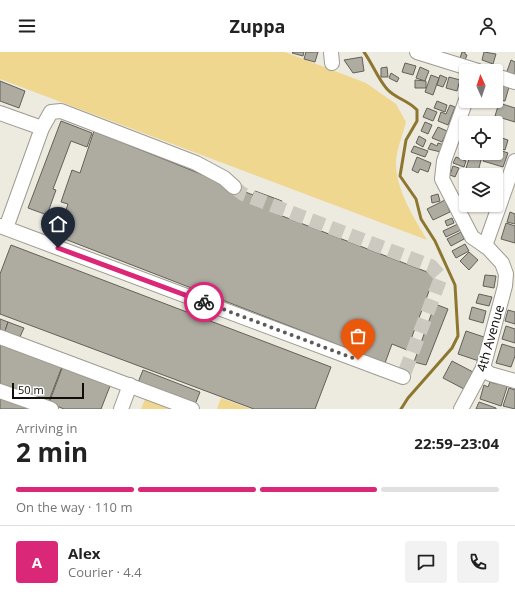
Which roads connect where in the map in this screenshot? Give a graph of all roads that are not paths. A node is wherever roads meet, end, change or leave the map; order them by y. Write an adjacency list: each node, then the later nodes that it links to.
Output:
1 (417, 52): 2 (street)
2 (459, 65)
3 (503, 78): 4 (street)
4 (515, 82)
5 (463, 108): 11 (street, 4th Avenue)
6 (0, 113): 7 (street)
7 (42, 128): 9 (street); 10 (street)
8 (515, 161): 11 (street)
9 (234, 187)
10 (3, 227): 14 (street)
11 (485, 246): 13 (street, 4th Avenue)
12 (0, 337): 16 (street)
13 (483, 368): 15 (street); 21 (street, 4th Avenue)
14 (403, 377)
15 (515, 381)
16 (130, 385): 19 (street); 20 (street)
17 (0, 391): 18 (street)
18 (51, 409)
19 (121, 409)
20 (192, 409)
21 (461, 409)

